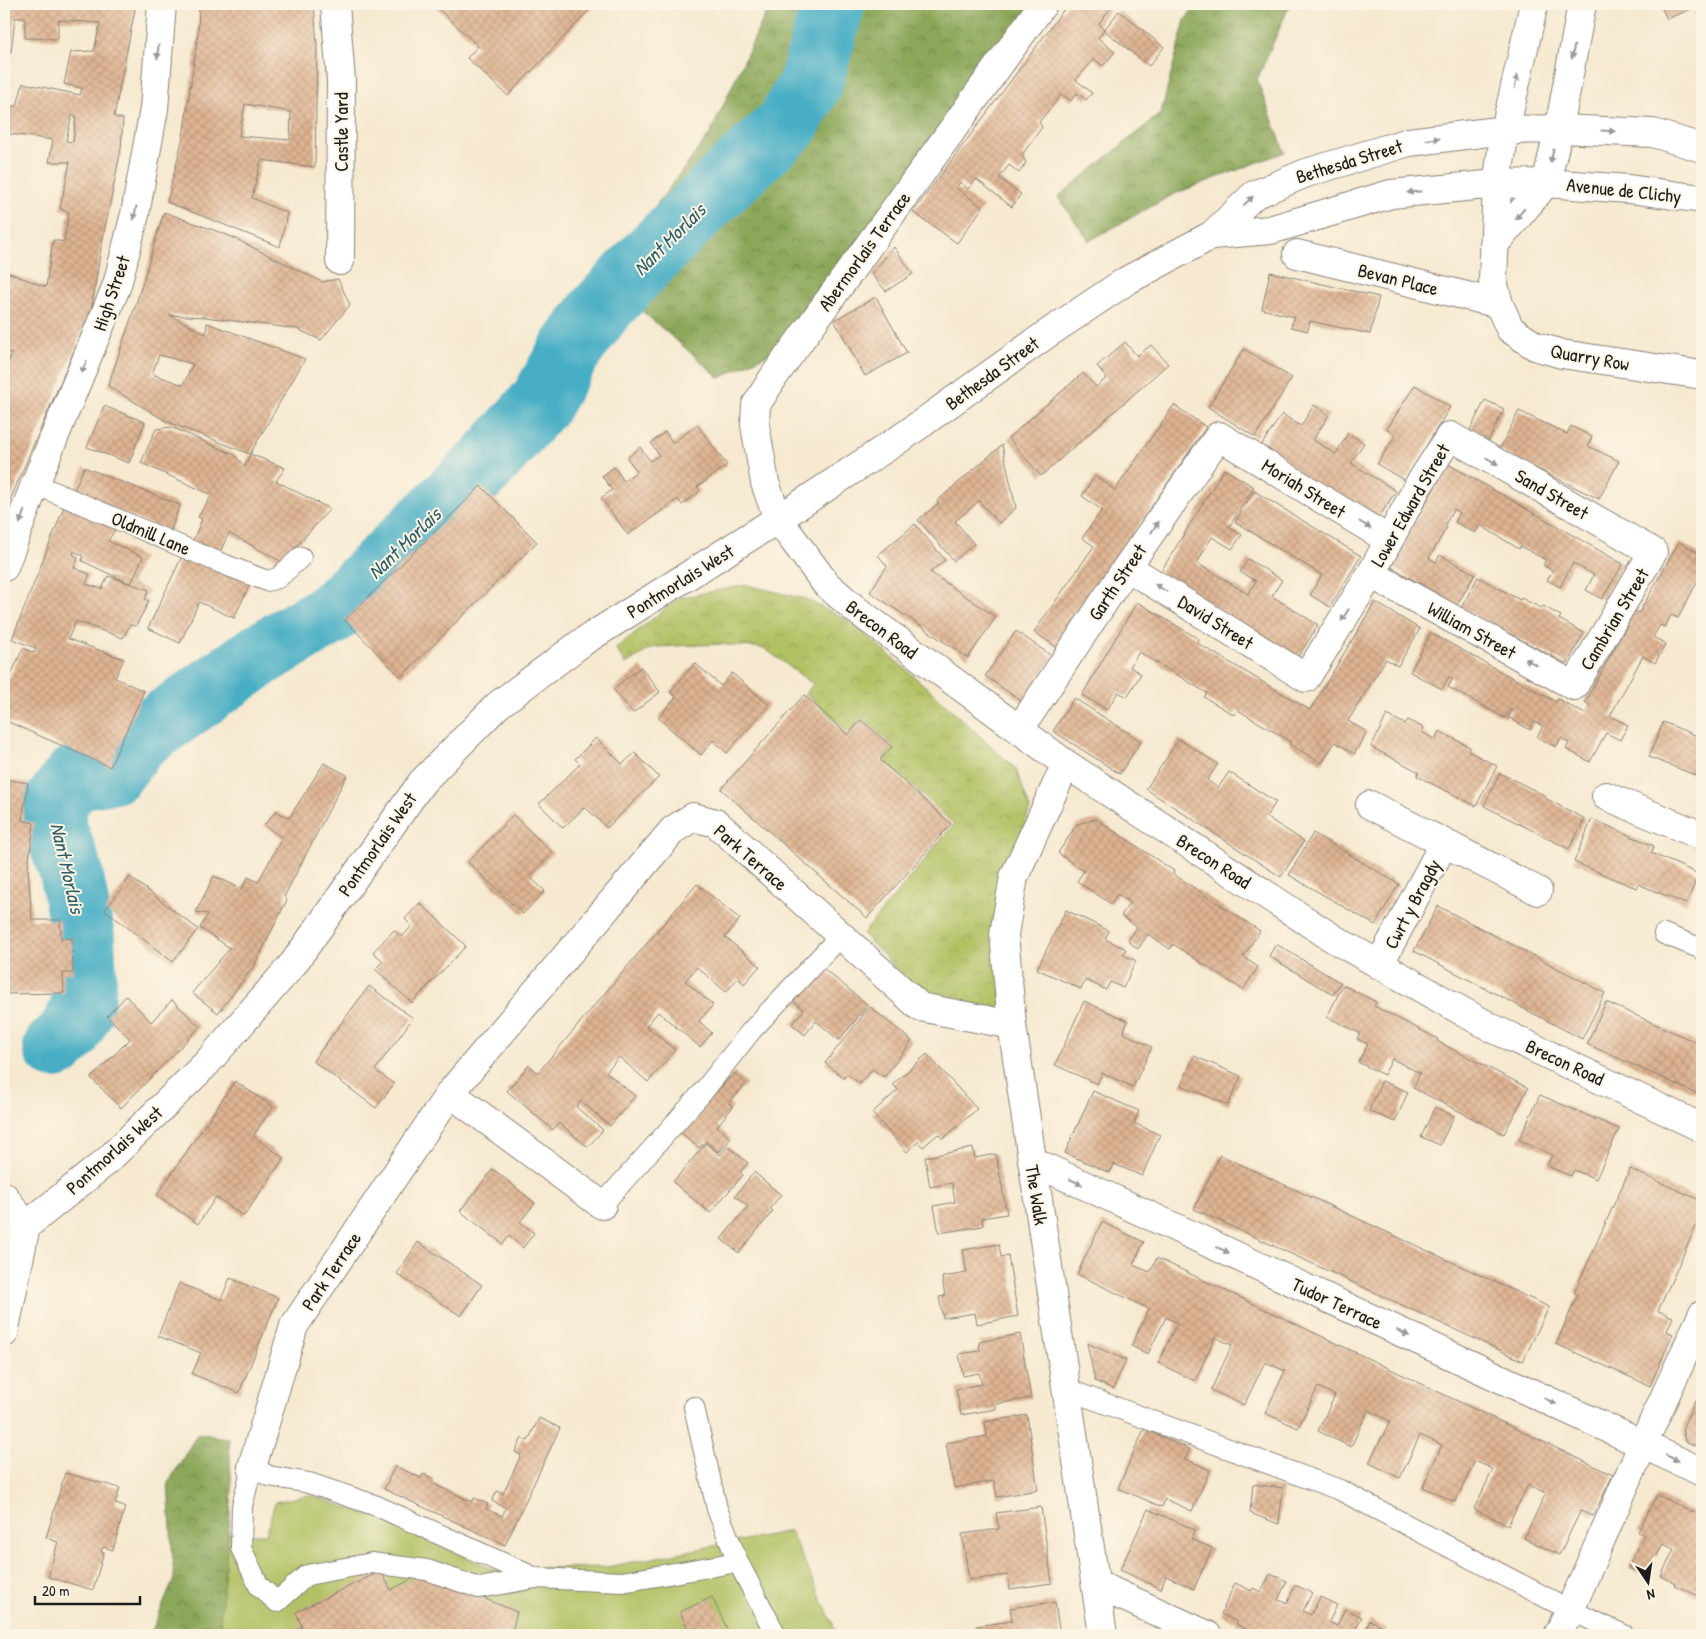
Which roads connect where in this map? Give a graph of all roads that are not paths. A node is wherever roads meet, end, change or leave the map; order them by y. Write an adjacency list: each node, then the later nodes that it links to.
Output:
1 (162, 4): 20 (street, High Street, one-way to 20)
2 (335, 4): 15 (street, Castle Yard)
3 (1043, 4): 21 (street, Abermorlais Terrace)
4 (1534, 4): 7 (street, one-way to 4)
5 (1582, 4): 6 (street, one-way to 6)
6 (1559, 129): 7 (street, Bethesda Street); 8 (street, one-way to 8); 9 (street, one-way to 9)
7 (1505, 130): 10 (street, Quarry Row); 12 (street, Bethesda Street, one-way to 7)
8 (1702, 148)
9 (1546, 183): 10 (street, Avenue de Clichy); 11 (street, Avenue de Clichy); 13 (street, one-way to 13)
10 (1497, 184): 12 (street, Bethesda Street, one-way to 12); 13 (street, Quarry Row)
11 (1702, 199)
12 (1212, 235): 21 (street, Bethesda Street)
13 (1494, 245): 16 (street, Quarry Row)
14 (1297, 254): 16 (street, Bevan Place)
15 (340, 261)
16 (1499, 304): 17 (street, Quarry Row)
17 (1702, 375)
18 (1219, 436): 22 (street, Moriah Street, one-way to 22); 26 (street, Garth Street, one-way to 18)
19 (1450, 436): 22 (street, Lower Edward Street); 23 (street, Sand Street, one-way to 23)
20 (35, 484): 24 (lane, Oldmill Lane); 25 (street, High Street, one-way to 25)
21 (778, 519): 30 (street, Brecon Road); 47 (street, Pontmorlais West)
22 (1389, 540): 27 (street, Lower Edward Street)
23 (1654, 552): 29 (street, Cambrian Street)
24 (301, 557)
25 (4, 567)
26 (1127, 567): 28 (street, David Street, one-way to 26); 30 (street, Garth Street)
27 (1371, 574): 28 (street, Lower Edward Street, one-way to 28); 29 (street, William Street, one-way to 27)
28 (1306, 678)
29 (1574, 686)
30 (1019, 730): 31 (street, Brecon Road)
31 (1066, 764): 40 (street, Brecon Road); 41 (street, The Walk)
32 (1606, 796): 34 (street)
33 (1370, 805): 35 (street, Cwrt y Bragdy)
34 (1702, 836)
35 (1444, 842): 36 (street, Cwrt y Bragdy); 40 (street, Cwrt y Bragdy)
36 (1538, 891)
37 (1664, 934): 39 (lane)
38 (843, 937): 41 (street, Park Terrace); 42 (street, Park Terrace); 46 (lane)
39 (1702, 949)
40 (1379, 965): 43 (street, Brecon Road)
41 (1012, 1025): 44 (street, The Walk)
42 (450, 1093): 46 (street); 53 (street, Park Terrace)
43 (1702, 1128)
44 (1032, 1161): 50 (street, The Walk); 52 (street, Tudor Terrace, one-way to 52)
45 (4, 1196): 47 (street)
46 (602, 1205)
47 (26, 1226): 49 (street)
48 (1702, 1315): 52 (street)
49 (4, 1333)
50 (1066, 1389): 57 (street, The Walk); 58 (lane)
51 (694, 1407): 55 (lane)
52 (1642, 1444): 54 (street, Tudor Terrace, one-way to 54); 58 (street)
53 (252, 1467): 56 (lane); 56 (lane)
54 (1702, 1472)
55 (738, 1562): 56 (lane); 59 (lane)
56 (536, 1578)
57 (1096, 1584): 60 (street, The Walk); 61 (street)
58 (1570, 1610): 62 (street); 63 (lane)
59 (776, 1635)
60 (1103, 1635)
61 (1207, 1635)
62 (1558, 1635)
63 (1624, 1635)

